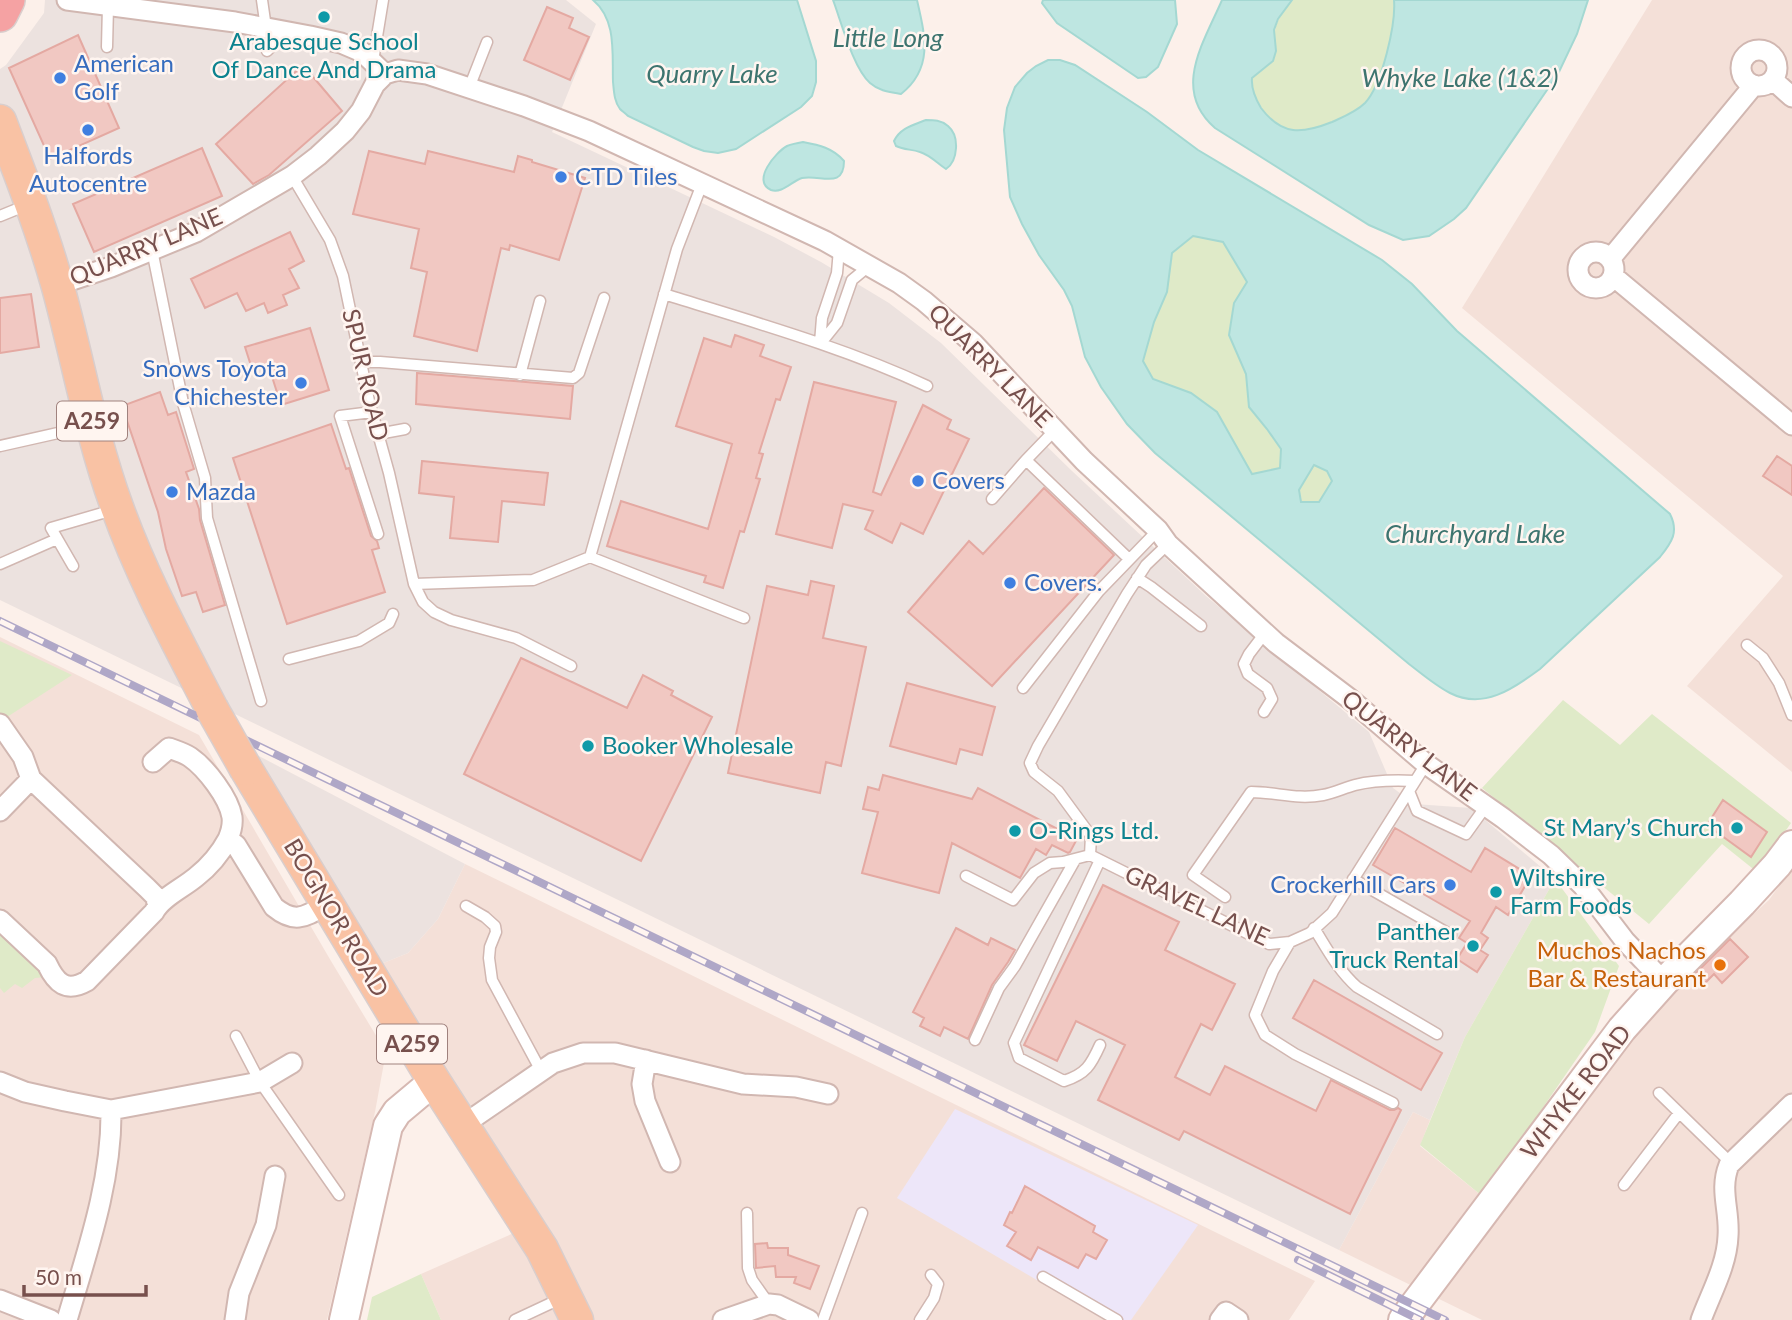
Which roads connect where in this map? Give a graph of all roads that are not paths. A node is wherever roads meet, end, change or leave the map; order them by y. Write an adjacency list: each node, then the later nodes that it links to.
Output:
1 (7, 0): 6 (highway)
2 (67, 0): 5 (street)
3 (261, 0): 7 (lane)
4 (383, 0): 12 (lane)
5 (118, 4): 7 (street); 10 (lane)
6 (0, 14)
7 (266, 28): 8 (street)
8 (286, 32): 11 (lane); 12 (street)
9 (486, 42): 13 (lane)
10 (107, 47)
11 (267, 51)
12 (379, 68): 13 (street, QUARRY LANE); 16 (street, QUARRY LANE)
13 (469, 88): 17 (street, QUARRY LANE)
14 (1792, 97): 33 (street)
15 (0, 121): 18 (main road, A259)
16 (292, 176): 21 (street, QUARRY LANE); 28 (lane, SPUR ROAD)
17 (702, 184): 20 (street, QUARRY LANE); 24 (lane)
18 (31, 204): 19 (lane); 23 (main road, A259)
19 (0, 216)
20 (839, 249): 22 (street, QUARRY LANE); 27 (lane)
21 (152, 250): 23 (street, QUARRY LANE); 58 (lane)
22 (869, 265): 27 (lane); 35 (street, QUARRY LANE)
23 (57, 285): 32 (main road, A259)
24 (664, 294): 27 (lane); 44 (lane)
25 (604, 298): 29 (lane)
26 (540, 301): 29 (lane)
27 (820, 343): 30 (lane)
28 (360, 362): 29 (lane); 31 (lane, SPUR ROAD)
29 (520, 375)
30 (927, 386)
31 (372, 412): 36 (lane, SPUR ROAD); 41 (lane)
32 (93, 425): 37 (lane); 40 (main road, A259)
33 (1792, 425)
34 (405, 429): 36 (lane)
35 (1055, 430): 38 (lane); 42 (street, QUARRY LANE)
36 (378, 434): 49 (lane, SPUR ROAD)
37 (0, 446)
38 (1026, 460): 39 (lane); 45 (lane)
39 (992, 499)
40 (117, 509): 43 (lane); 75 (main road, BOGNOR ROAD / A259, bridge)
41 (377, 534)
42 (1163, 537): 45 (lane); 48 (lane); 53 (street, QUARRY LANE)
43 (57, 539): 46 (lane); 47 (lane)
44 (590, 557): 49 (lane); 51 (lane)
45 (1129, 559): 57 (lane)
46 (0, 564)
47 (73, 566)
48 (1137, 578): 52 (lane); 69 (lane)
49 (414, 583): 56 (lane)
50 (393, 614): 55 (lane)
51 (744, 618)
52 (1201, 626)
53 (1265, 633): 59 (lane); 63 (street, QUARRY LANE)
54 (1747, 645): 60 (lane)
55 (289, 659)
56 (571, 666)
57 (1023, 688)
58 (261, 701)
59 (1264, 712)
60 (1792, 715)
61 (0, 724): 64 (street)
62 (153, 762): 68 (street)
63 (1421, 773): 65 (lane, GRAVEL LANE); 66 (street, QUARRY LANE); 74 (lane)
64 (31, 779): 67 (street); 76 (street)
65 (1409, 791): 66 (lane); 73 (lane, GRAVEL LANE)
66 (1486, 806): 82 (street, QUARRY LANE)
67 (0, 811)
68 (229, 839): 75 (street); 76 (street)
69 (1095, 858): 70 (lane); 81 (lane, GRAVEL LANE); 86 (lane)
70 (1076, 860): 72 (lane); 85 (lane)
71 (1787, 862): 82 (main road, WHYKE ROAD)
72 (966, 876)
73 (1353, 879): 79 (lane, GRAVEL LANE); 80 (lane)
74 (1225, 897)
75 (327, 904): 90 (main road, BOGNOR ROAD / A259)
76 (158, 905): 78 (street)
77 (466, 906): 89 (lane)
78 (0, 920)
79 (1314, 928): 81 (lane, GRAVEL LANE); 83 (lane)
80 (1451, 935)
81 (1290, 942): 95 (lane)
82 (1664, 982): 124 (main road, WHYKE ROAD)
83 (1437, 1034)
84 (236, 1035): 92 (lane)
85 (975, 1040)
86 (1100, 1045)
87 (646, 1060): 89 (street); 94 (street); 100 (street)
88 (292, 1063): 92 (street)
89 (541, 1071): 99 (street)
90 (434, 1081): 99 (main road, BOGNOR ROAD / A259); 115 (main road)
91 (0, 1082): 97 (street)
92 (260, 1082): 97 (street); 104 (lane)
93 (1659, 1093): 98 (lane)
94 (828, 1094)
95 (1393, 1103)
96 (1792, 1104): 101 (street)
97 (111, 1110): 113 (street)
98 (1679, 1113): 101 (lane); 103 (lane)
99 (463, 1125): 111 (main road, BOGNOR ROAD / A259)
100 (670, 1163)
101 (1731, 1163): 125 (street)
102 (275, 1176): 114 (street)
103 (1623, 1185)
104 (339, 1195)
105 (747, 1213): 110 (lane)
106 (862, 1213): 119 (lane)
107 (931, 1275): 120 (lane)
108 (1043, 1277): 121 (lane)
109 (0, 1300): 112 (street)
110 (769, 1304): 117 (street); 118 (street)
111 (571, 1308): 116 (lane)
112 (51, 1320)
113 (67, 1320)
114 (235, 1320)
115 (344, 1320)
116 (515, 1320)
117 (723, 1320)
118 (809, 1320)
119 (823, 1320)
120 (920, 1320)
121 (1117, 1320)
122 (1220, 1320): 123 (street)
123 (1238, 1320)
124 (1403, 1320)
125 (1701, 1320)

